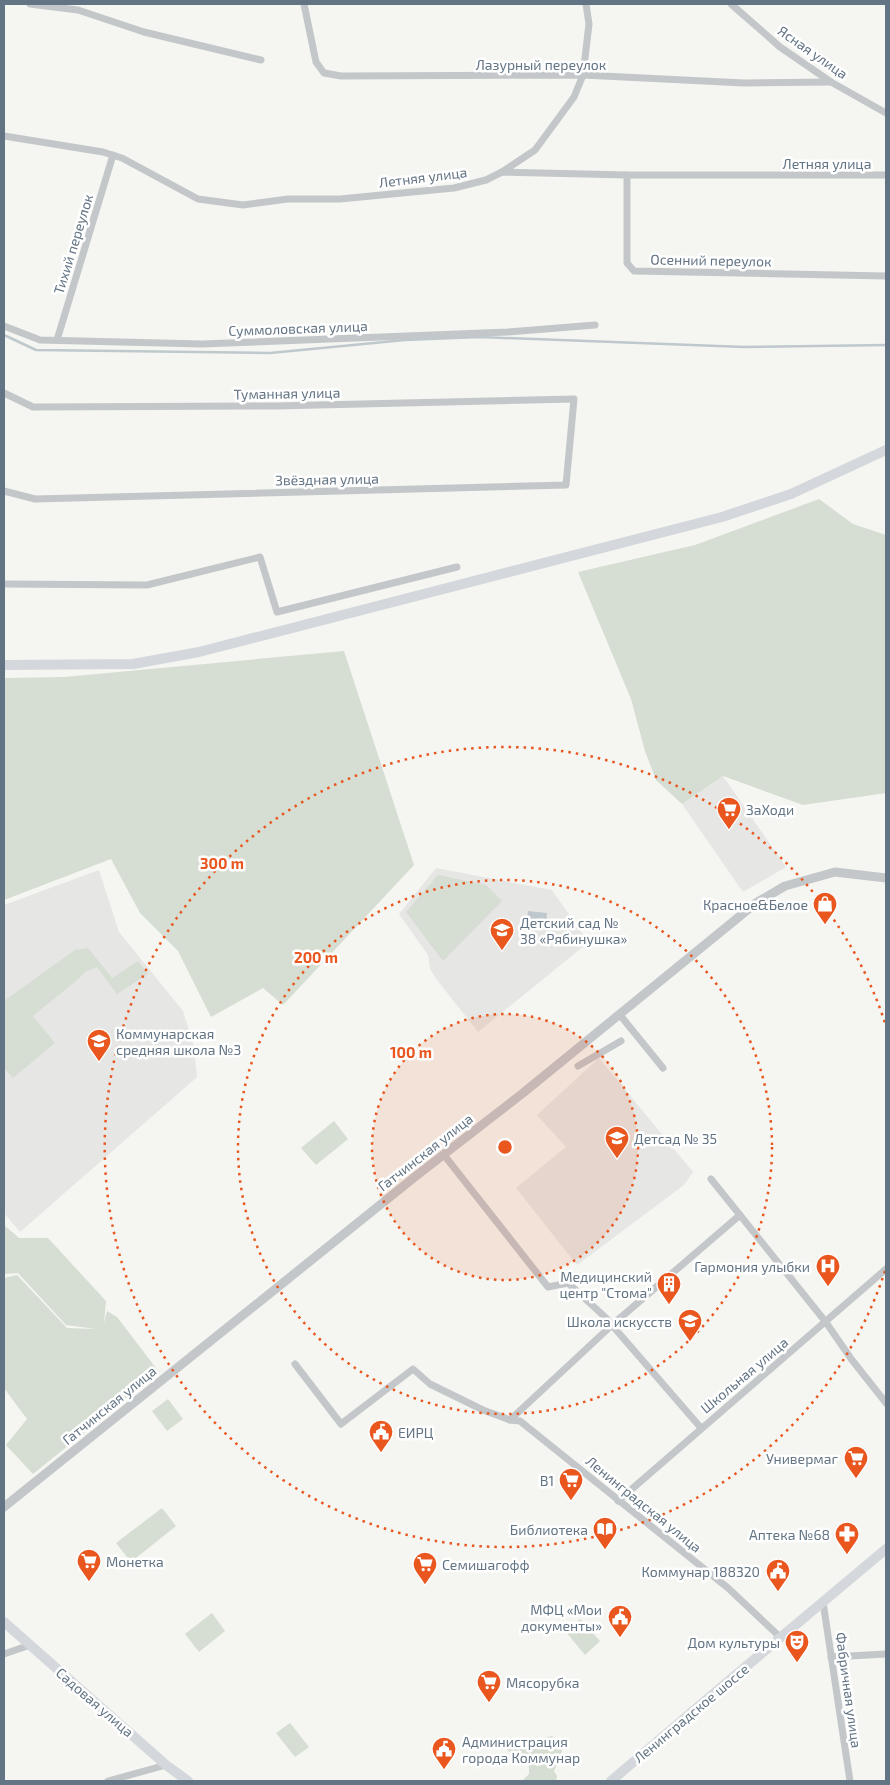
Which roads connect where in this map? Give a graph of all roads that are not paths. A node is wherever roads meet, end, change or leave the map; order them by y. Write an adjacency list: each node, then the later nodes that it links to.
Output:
1 (30, 4): 5 (street)
2 (304, 4): 6 (street, Лазурный переулок)
3 (586, 4): 6 (street)
4 (731, 4): 7 (street, Ясная улица)
5 (261, 60)
6 (583, 75): 7 (street, Лазурный переулок); 11 (street)
7 (832, 82): 8 (street, Ясная улица)
8 (886, 113)
9 (4, 136): 10 (street, Летняя улица)
10 (113, 155): 11 (street, Летняя улица); 17 (street, Тихий переулок)
11 (502, 172): 12 (street, Летняя улица)
12 (627, 175): 13 (street, Летняя улица); 14 (street, Осенний переулок)
13 (886, 175)
14 (886, 276)
15 (595, 325): 17 (street, Суммоловская улица)
16 (4, 326): 17 (street, Суммоловская улица)
17 (57, 340)
18 (4, 393): 19 (street, Туманная улица)
19 (574, 399): 21 (street, Звёздная улица)
20 (886, 450): 24 (main road)
21 (4, 491)
22 (457, 567): 23 (street)
23 (4, 584)
24 (4, 665)
25 (886, 878): 26 (street, Гатчинская улица)
26 (620, 1015): 29 (street); 30 (street, Гатчинская улица)
27 (621, 1041): 28 (street)
28 (578, 1066)
29 (663, 1068)
30 (444, 1155): 35 (street); 41 (street, Гатчинская улица)
31 (711, 1179): 32 (street)
32 (740, 1215): 34 (street); 35 (street)
33 (886, 1269): 34 (street, Школьная улица)
34 (825, 1321): 37 (street); 39 (street, Школьная улица)
35 (612, 1325): 38 (street); 39 (street)
36 (295, 1364): 38 (street, Ленинградская улица)
37 (886, 1403)
38 (510, 1420): 40 (street, Ленинградская улица)
39 (701, 1428): 40 (street, Школьная улица)
40 (618, 1500): 45 (street, Ленинградская улица)
41 (4, 1507)
42 (886, 1549): 43 (main road, Ленинградское шоссе)
43 (823, 1602): 45 (main road, Ленинградское шоссе); 49 (street, Фабричная улица)
44 (4, 1622): 46 (main road, Садовая улица)
45 (780, 1637): 53 (main road, Ленинградское шоссе)
46 (30, 1645): 47 (street); 50 (main road, Садовая улица)
47 (4, 1654)
48 (886, 1654): 49 (street)
49 (831, 1658): 54 (street, Фабричная улица)
50 (166, 1765): 51 (street); 52 (main road, Садовая улица)
51 (108, 1781)
52 (188, 1781)
53 (611, 1781)
54 (850, 1781)

